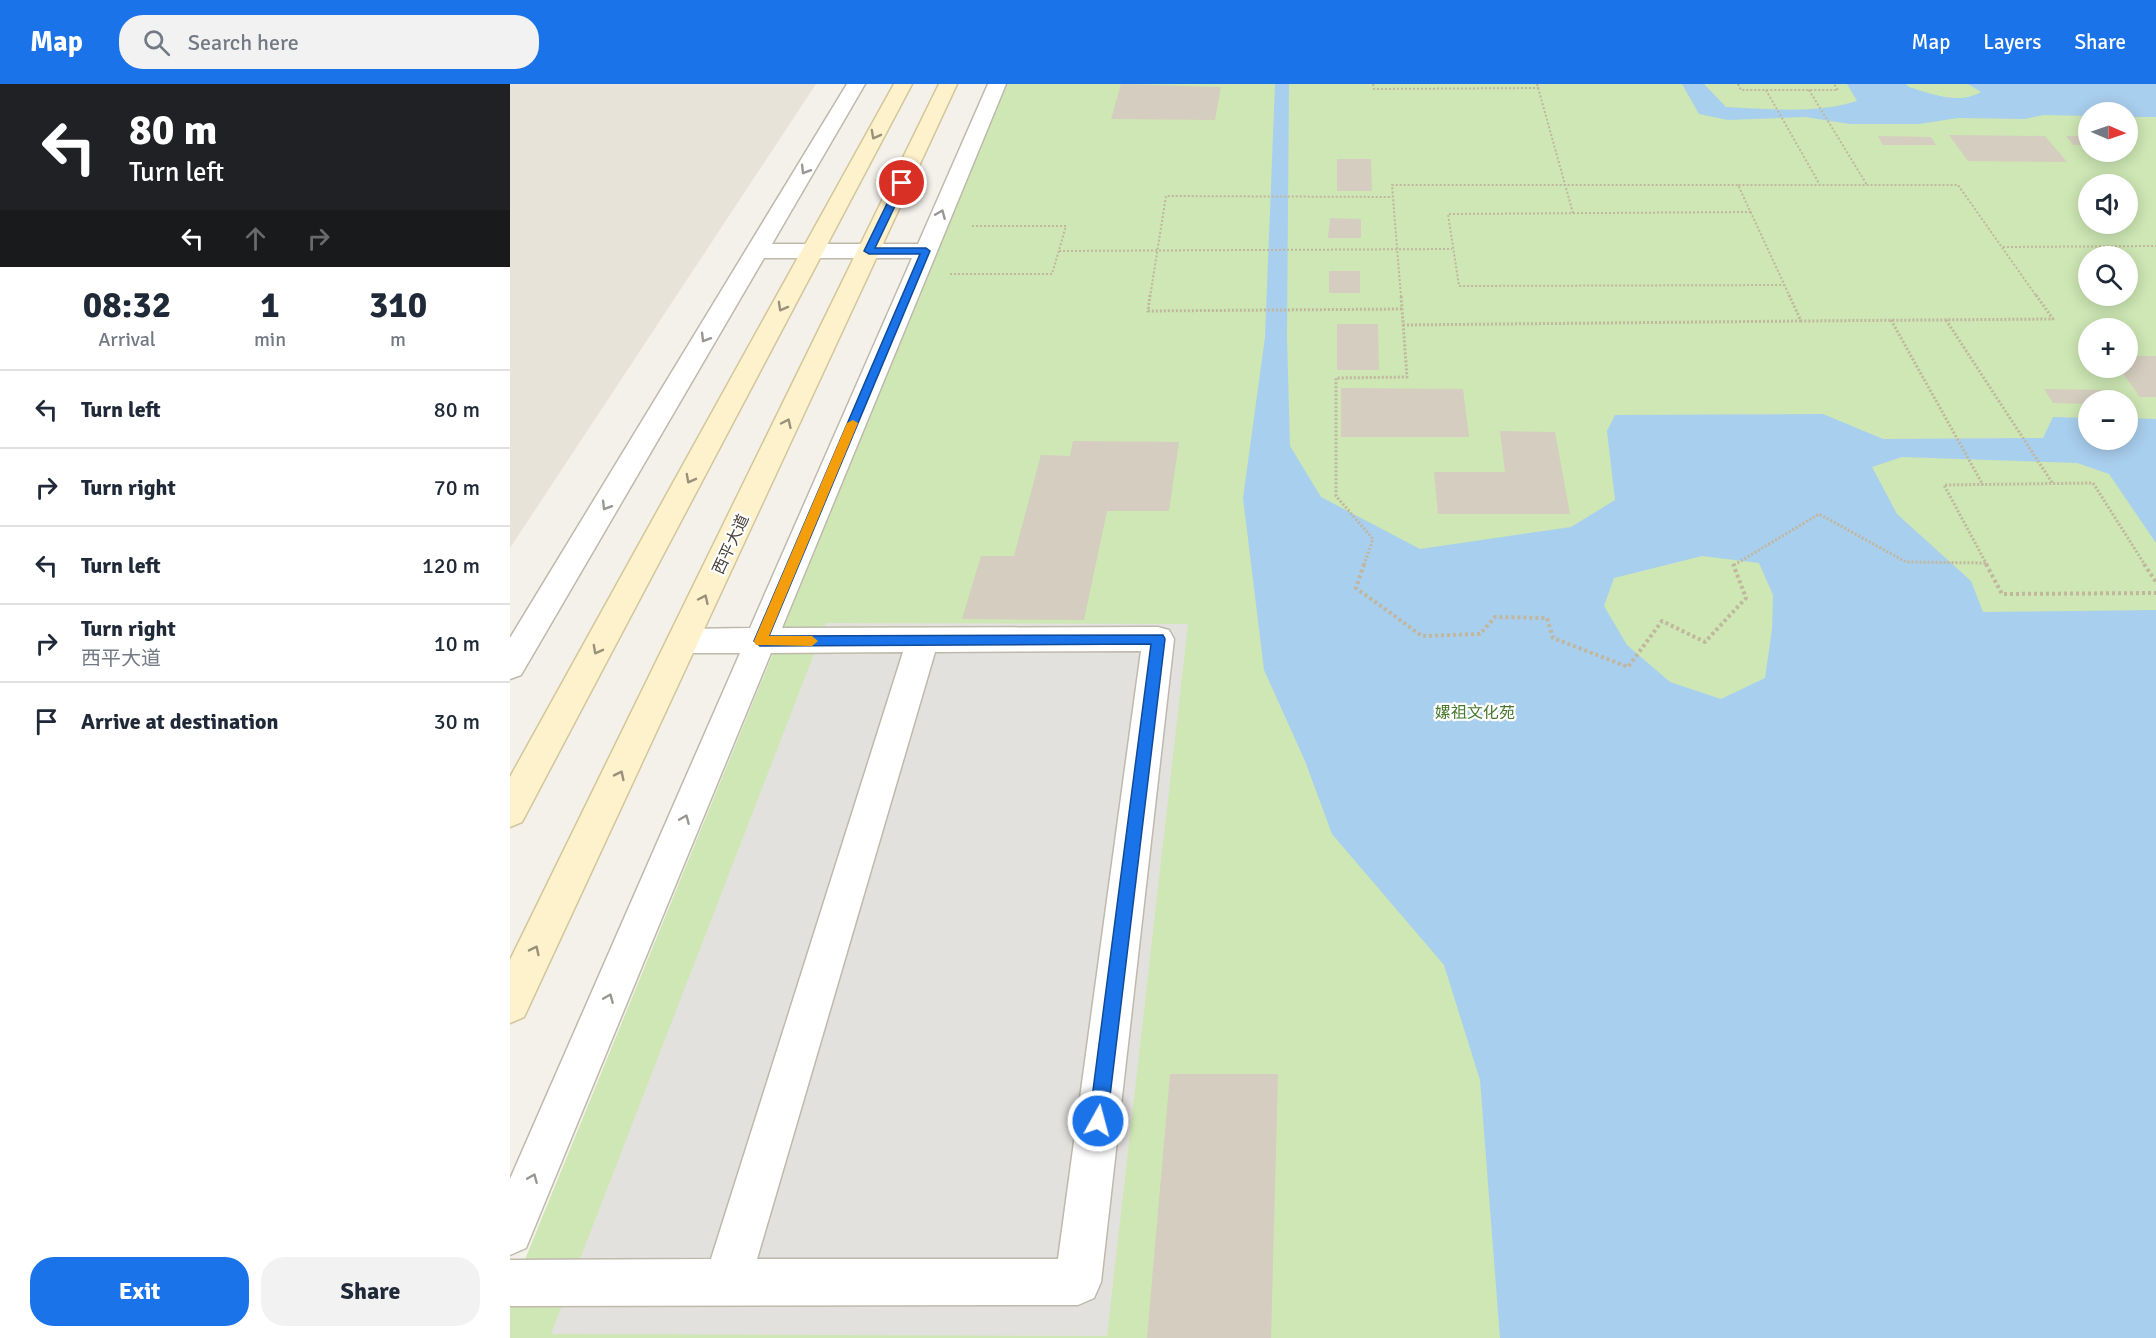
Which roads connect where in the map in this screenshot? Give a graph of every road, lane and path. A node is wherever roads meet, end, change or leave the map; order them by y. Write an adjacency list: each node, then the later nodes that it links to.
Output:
1 (856, 84): 25 (street, one-way to 25)
2 (903, 84): 26 (main road, one-way to 26)
3 (948, 84): 27 (main road, 西平大道)
4 (997, 84): 23 (street, one-way to 4)
5 (1373, 84): 9 (path)
6 (1537, 84): 9 (path)
7 (1738, 84): 10 (path)
8 (1834, 84): 11 (path)
9 (1539, 88): 12 (path)
10 (1766, 90): 11 (path); 15 (path)
11 (1809, 90): 14 (path)
12 (1566, 185): 13 (path); 16 (path); 18 (path)
13 (1738, 185): 15 (path); 17 (path)
14 (1867, 185): 15 (path); 20 (path)
15 (1821, 186)
16 (1392, 197): 21 (path); 24 (path)
17 (1751, 212): 18 (path); 29 (path)
18 (1573, 213): 22 (path)
19 (2156, 246): 20 (path)
20 (2002, 247): 31 (path)
21 (1397, 249): 22 (path); 24 (path); 30 (path)
22 (1452, 249): 29 (path)
23 (926, 250): 27 (street); 28 (path); 28 (path); 42 (street)
24 (1158, 250): 28 (path); 30 (path)
25 (757, 251): 26 (street); 43 (street, one-way to 43)
26 (813, 251): 27 (street); 44 (main road, one-way to 44)
27 (869, 251): 41 (main road, 西平大道, one-way to 27)
28 (1059, 251)
29 (1784, 285): 33 (path)
30 (1402, 309): 34 (path)
31 (1946, 319): 32 (path); 35 (path)
32 (1891, 320): 33 (path); 36 (path)
33 (1801, 321): 34 (path)
34 (1403, 325): 37 (path)
35 (2053, 484): 36 (path); 38 (path)
36 (1983, 485): 37 (path)
37 (1986, 563): 39 (path)
38 (2156, 582)
39 (2156, 593)
40 (923, 640): 42 (street); 48 (street); 48 (street)
41 (684, 641): 42 (street); 45 (main road, 西平大道, one-way to 41)
42 (760, 641): 46 (street, one-way to 42)
43 (510, 666)
44 (510, 811)
45 (510, 1003)
46 (510, 1232)
47 (510, 1283): 48 (street)
48 (727, 1283)

